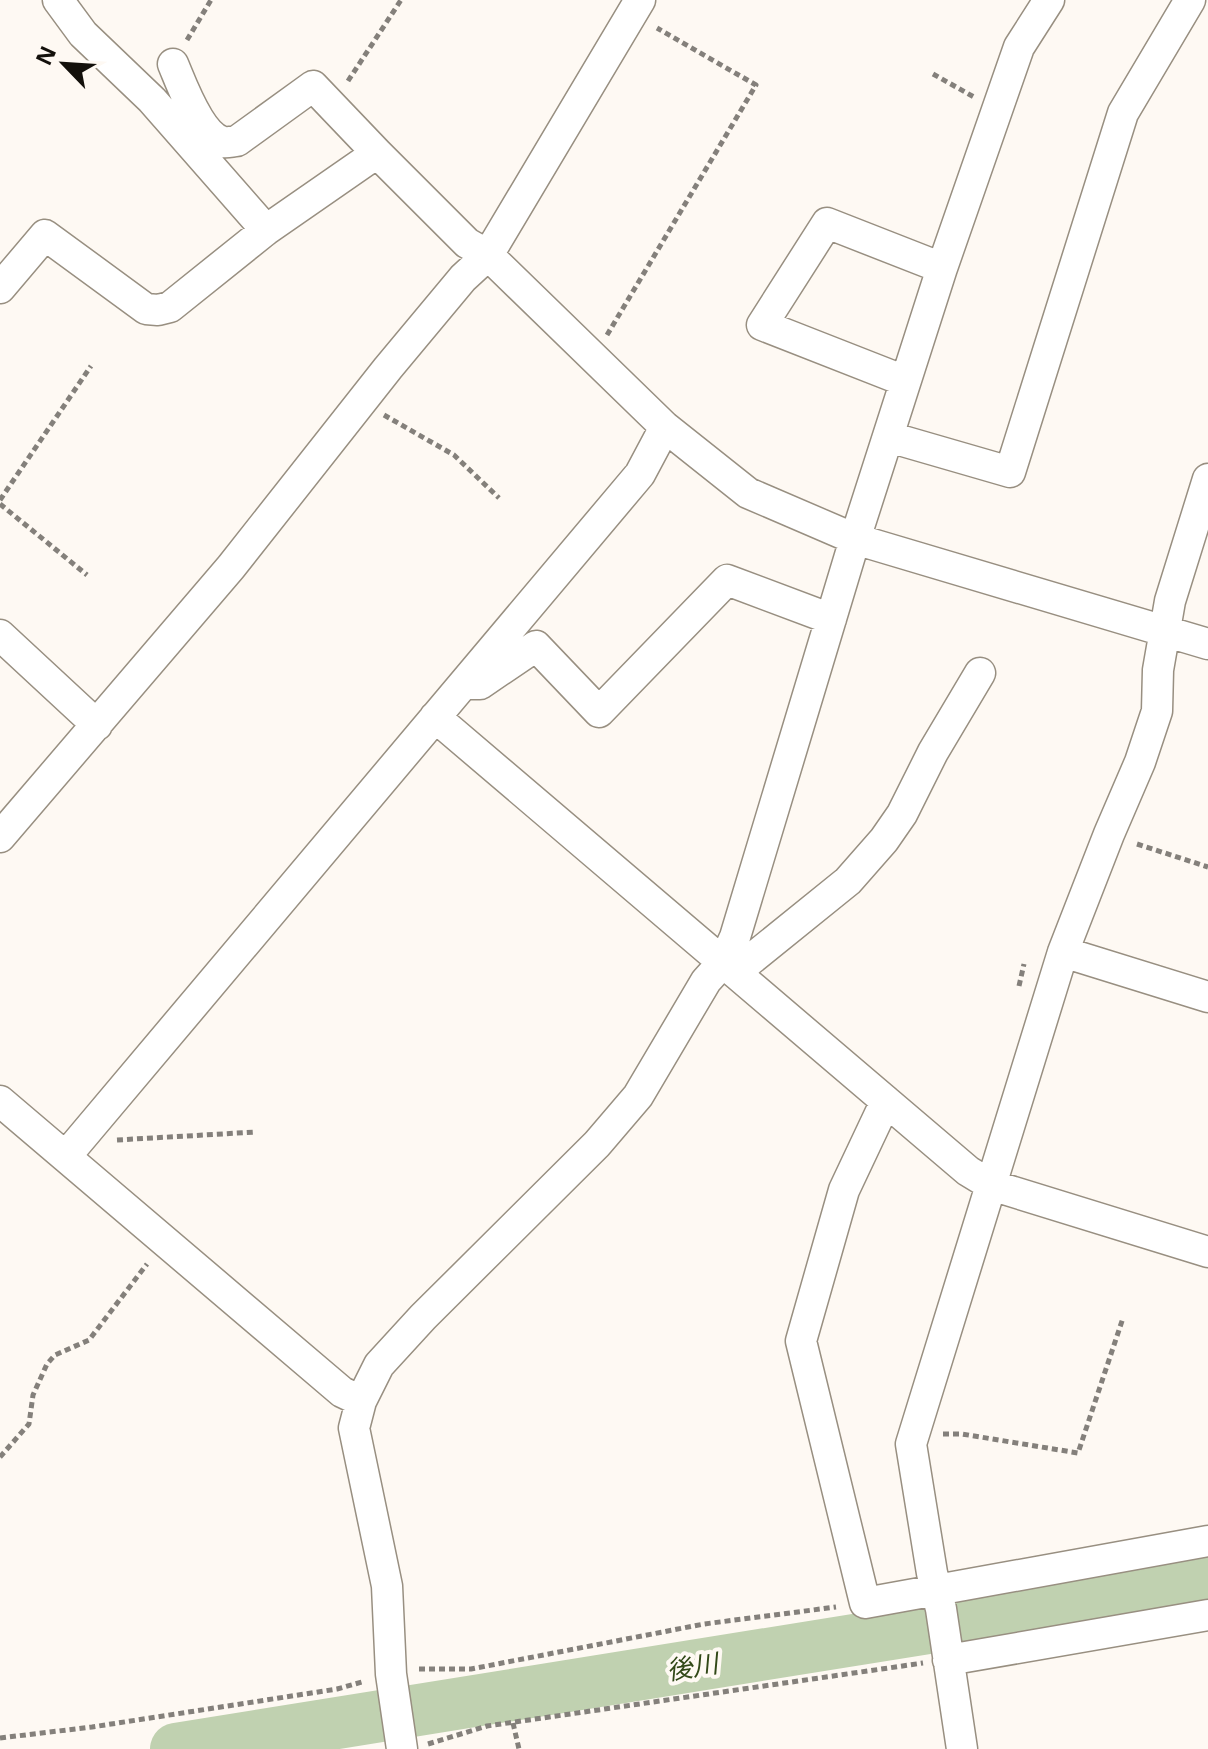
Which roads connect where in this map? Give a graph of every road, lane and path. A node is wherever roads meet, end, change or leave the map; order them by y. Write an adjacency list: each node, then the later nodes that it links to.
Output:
1 (58, 0): 11 (street)
2 (401, 0): 8 (path)
3 (1049, 0): 9 (street)
4 (1190, 0): 20 (street)
5 (636, 7): 12 (street); 15 (path)
6 (173, 64): 8 (street)
7 (933, 74): 9 (path)
8 (331, 105): 10 (street)
9 (996, 110): 13 (street)
10 (377, 153): 11 (street); 12 (street)
11 (266, 230): 14 (street)
12 (488, 255): 15 (street); 18 (street)
13 (942, 268): 17 (street); 17 (street)
14 (0, 288)
15 (593, 355): 19 (street)
16 (91, 366): 23 (path)
17 (905, 381): 20 (street)
18 (361, 402): 22 (path); 33 (street)
19 (665, 427): 24 (street); 31 (street)
20 (889, 437): 24 (street)
21 (1208, 479): 27 (street)
22 (499, 498)
23 (0, 502): 25 (path)
24 (855, 539): 26 (street); 27 (street)
25 (87, 575)
26 (831, 619): 31 (street); 38 (street)
27 (1166, 631): 29 (street); 34 (street)
28 (0, 635): 33 (street)
29 (1208, 644)
30 (980, 673): 38 (street)
31 (462, 684): 32 (street)
32 (435, 717): 38 (street); 42 (street)
33 (97, 725): 35 (street)
34 (1109, 834): 36 (path); 37 (street)
35 (0, 837)
36 (1208, 867)
37 (1063, 952): 39 (street); 45 (street)
38 (731, 967): 41 (street); 49 (street)
39 (1208, 997)
40 (0, 1101): 44 (street)
41 (886, 1101): 45 (street); 54 (street)
42 (85, 1132): 43 (path); 44 (street)
43 (256, 1132)
44 (66, 1156): 46 (street)
45 (991, 1185): 47 (street); 50 (street)
46 (165, 1241): 49 (street); 51 (path)
47 (1208, 1252)
48 (1123, 1318): 50 (path)
49 (361, 1401): 57 (street)
50 (915, 1433): 53 (street)
51 (0, 1457)
52 (1208, 1541): 53 (street)
53 (939, 1600): 54 (street); 56 (street)
54 (865, 1603): 57 (path)
55 (1208, 1615): 56 (street)
56 (946, 1651): 58 (path); 62 (street)
57 (391, 1674): 59 (path); 60 (street)
58 (513, 1723): 60 (path); 61 (path)
59 (0, 1738)
60 (412, 1747)
61 (519, 1749)
62 (962, 1749)

